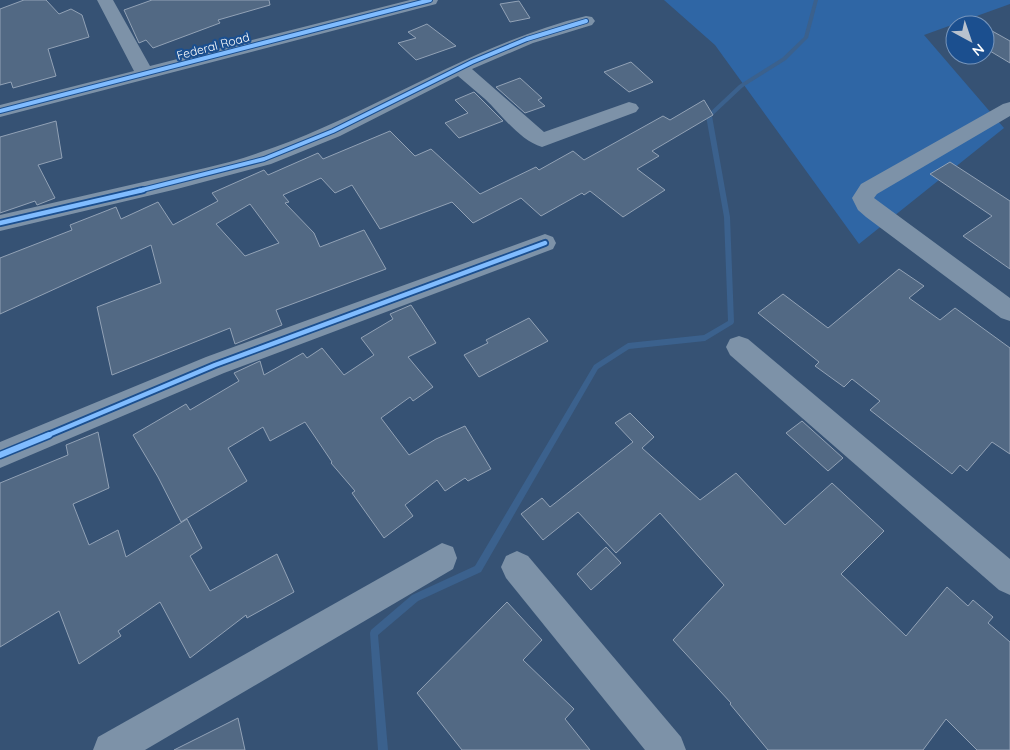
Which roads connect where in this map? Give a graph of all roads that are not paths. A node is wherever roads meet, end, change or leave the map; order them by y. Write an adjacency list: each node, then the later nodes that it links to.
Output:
1 (105, 0): 5 (street)
2 (430, 0): 5 (street, Federal Road)
3 (289, 19): 5 (street, Federal Road)
4 (586, 22): 6 (street)
5 (142, 67): 7 (street, Federal Road); 10 (street, Federal Road)
6 (459, 68): 8 (street); 11 (street)
7 (0, 96)
8 (629, 108)
9 (1010, 108): 13 (street)
10 (0, 110)
11 (0, 223)
12 (545, 243): 15 (street)
13 (1010, 311)
14 (739, 346): 18 (street)
15 (0, 455)
16 (442, 558): 19 (street)
17 (517, 567): 20 (street)
18 (1010, 579)
19 (111, 750)
20 (668, 750)

